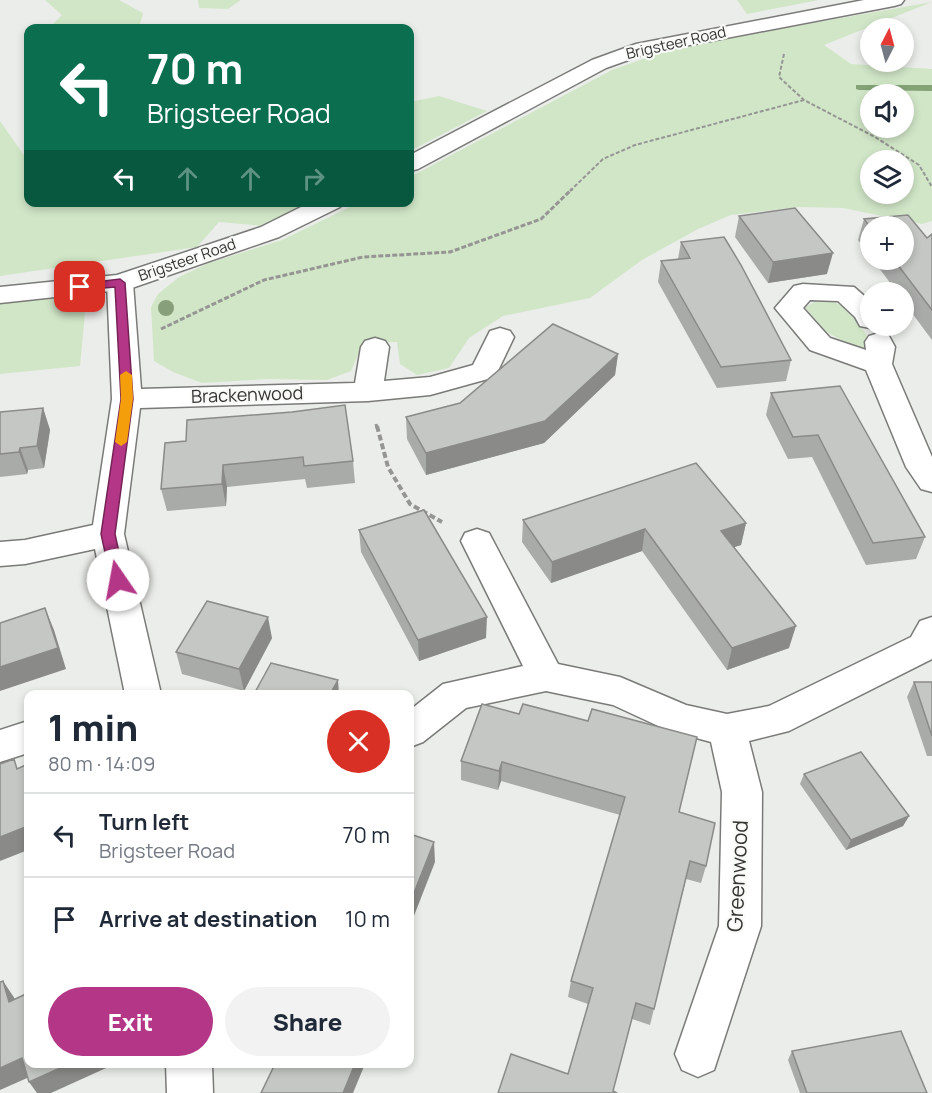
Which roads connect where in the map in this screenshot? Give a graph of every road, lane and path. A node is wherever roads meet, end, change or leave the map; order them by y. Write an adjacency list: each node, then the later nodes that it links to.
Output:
1 (894, 0): 4 (street, Brigsteer Road)
2 (789, 49): 3 (path)
3 (804, 100): 5 (path); 12 (path)
4 (414, 162)
5 (932, 187)
6 (321, 207): 7 (street, Brigsteer Road)
7 (120, 283): 8 (street, Brigsteer Road); 12 (street)
8 (0, 295)
9 (860, 307): 14 (street)
10 (876, 336): 14 (street)
11 (500, 337): 15 (street, Brackenwood)
12 (125, 345): 16 (street)
13 (375, 347): 15 (street)
14 (878, 364): 17 (street)
15 (368, 392): 16 (street, Brackenwood); 19 (path)
16 (127, 399): 18 (street)
17 (932, 480)
18 (108, 534): 20 (street); 23 (street)
19 (477, 541): 22 (street)
20 (0, 554)
21 (932, 631): 25 (street)
22 (546, 676): 24 (street); 25 (street)
23 (142, 690)
24 (414, 726)
25 (727, 730): 28 (street, Greenwood)
26 (24, 738): 27 (street)
27 (0, 746)
28 (698, 1054)
29 (189, 1068): 30 (street)
30 (190, 1093)

